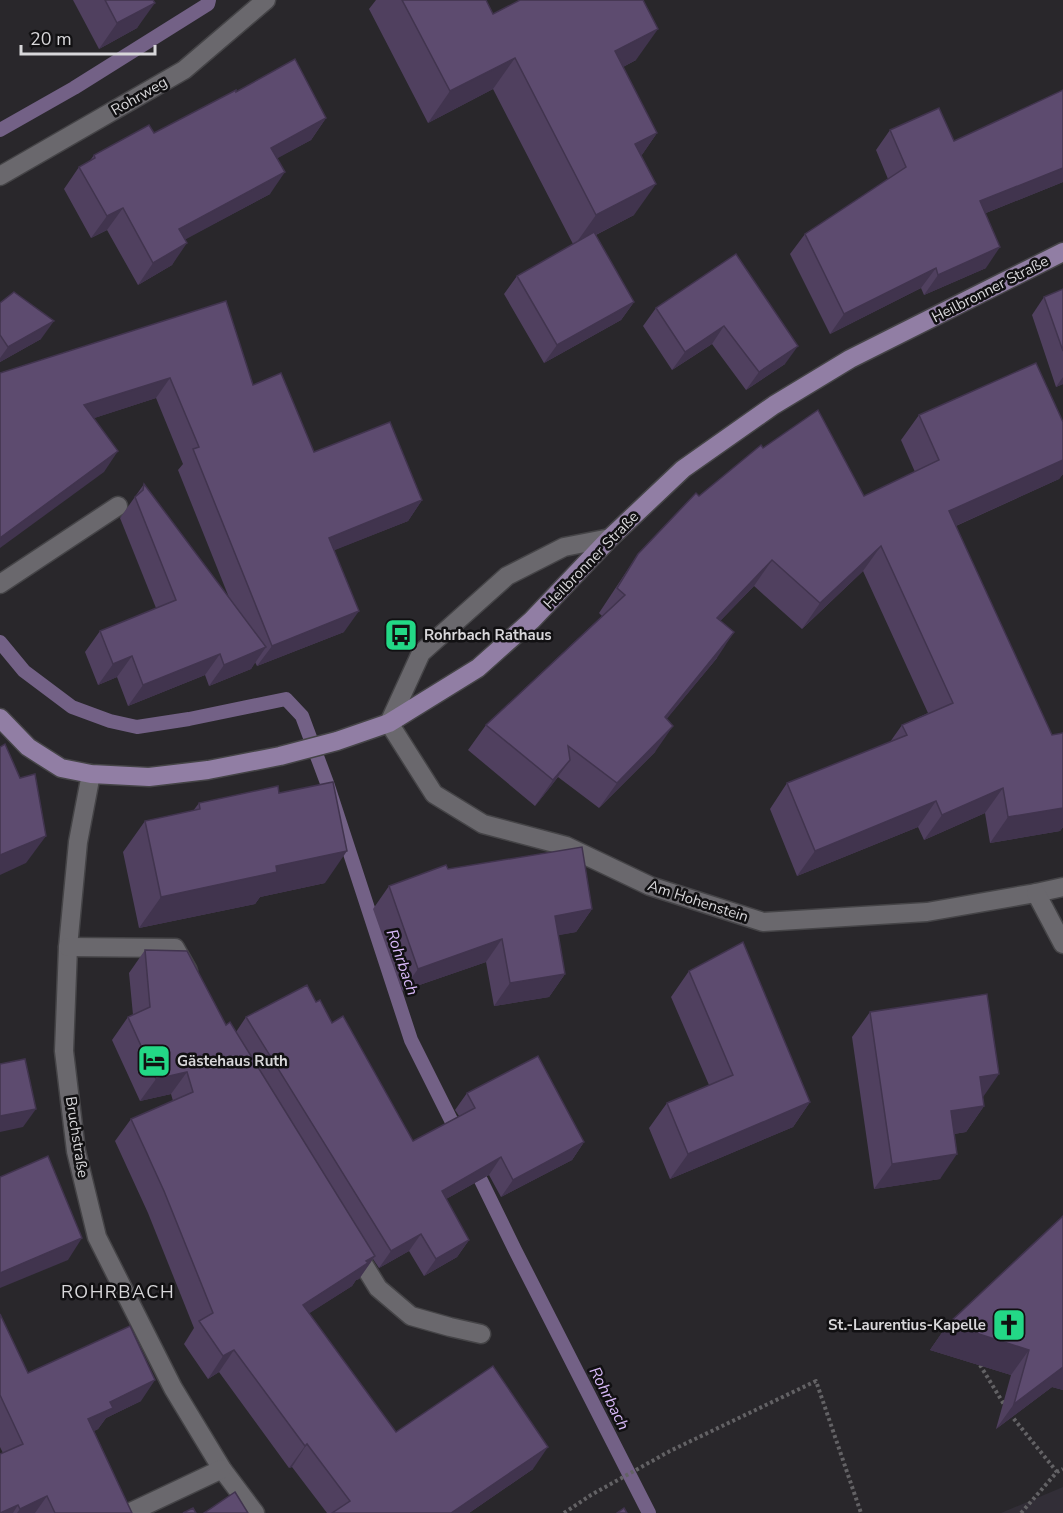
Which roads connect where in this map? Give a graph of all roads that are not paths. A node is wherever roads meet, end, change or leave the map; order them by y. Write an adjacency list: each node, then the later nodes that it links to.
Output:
1 (266, 0): 2 (street, Rohrweg)
2 (0, 176)
3 (1063, 252): 5 (main road, Heilbronner Straße)
4 (118, 506): 6 (street)
5 (610, 538): 8 (main road, Heilbronner Straße); 8 (street)
6 (0, 584)
7 (0, 718): 9 (main road, Heilbronner Straße)
8 (389, 723): 9 (main road, Heilbronner Straße); 11 (street, Am Hohenstein)
9 (91, 774): 13 (street, Bruchstraße)
10 (1063, 886): 11 (street, Am Hohenstein)
11 (1036, 893): 12 (street)
12 (1063, 944)
13 (68, 947): 14 (street); 17 (street, Bruchstraße)
14 (194, 983)
15 (347, 1238): 16 (street)
16 (480, 1334)
17 (222, 1469): 18 (street); 19 (street, Bruchstraße)
18 (129, 1513)
19 (255, 1513)

